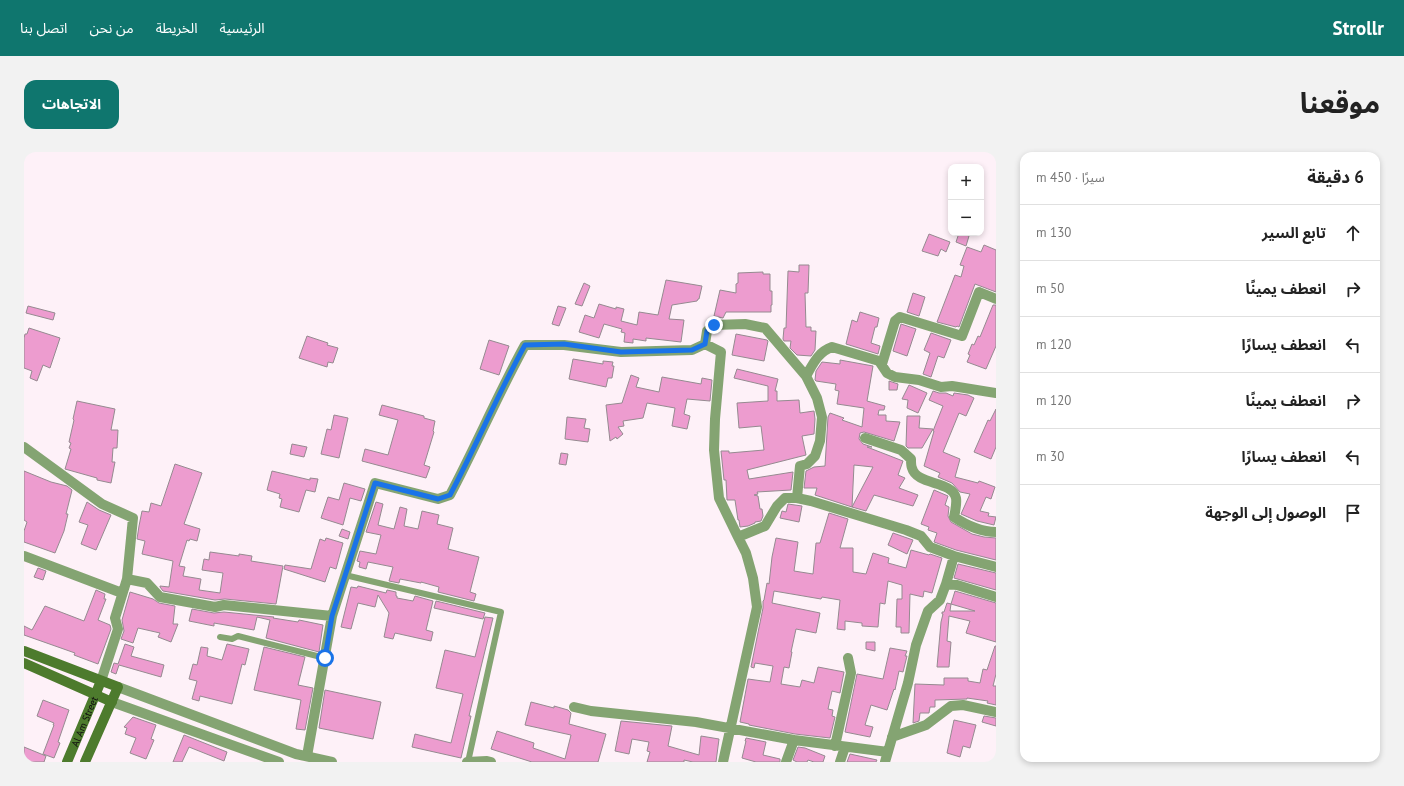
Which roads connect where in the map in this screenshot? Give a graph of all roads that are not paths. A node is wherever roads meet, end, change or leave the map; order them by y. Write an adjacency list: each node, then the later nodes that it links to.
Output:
1 (996, 299): 3 (street)
2 (705, 344): 4 (street); 10 (street); 14 (street)
3 (882, 364): 4 (street); 5 (street)
4 (806, 376): 8 (street)
5 (996, 393)
6 (865, 438): 9 (street)
7 (24, 447): 15 (street)
8 (797, 498): 10 (street); 12 (street)
9 (996, 532)
10 (738, 537): 31 (street)
11 (24, 556): 17 (street)
12 (954, 556): 13 (street); 16 (street)
13 (996, 567)
14 (345, 575): 19 (street); 42 (lane)
15 (127, 578): 17 (street); 19 (street)
16 (946, 584): 18 (street); 32 (street)
17 (122, 594): 25 (street)
18 (996, 597)
19 (332, 616): 22 (street)
20 (220, 637): 22 (lane)
21 (24, 651): 25 (main road)
22 (325, 658): 37 (street)
23 (848, 658): 34 (street)
24 (24, 663): 27 (main road)
25 (101, 681): 26 (main road); 27 (main road, Al Am Street)
26 (118, 687): 28 (main road, Al Am Street); 35 (street)
27 (95, 695): 28 (main road); 39 (main road, Al Am Street)
28 (112, 702): 38 (street); 40 (main road, Al Am Street)
29 (574, 707): 31 (street)
30 (996, 712): 32 (street)
31 (731, 728): 33 (street); 44 (street)
32 (892, 736): 36 (street)
33 (794, 740): 34 (street); 45 (street)
34 (840, 746): 36 (street); 46 (street)
35 (280, 748): 37 (street); 38 (street)
36 (888, 752): 47 (street)
37 (307, 756): 41 (street)
38 (278, 761)
39 (67, 762)
40 (85, 762)
41 (332, 762)
42 (467, 762): 43 (street)
43 (491, 762)
44 (723, 762)
45 (786, 762)
46 (840, 762)
47 (885, 762)

